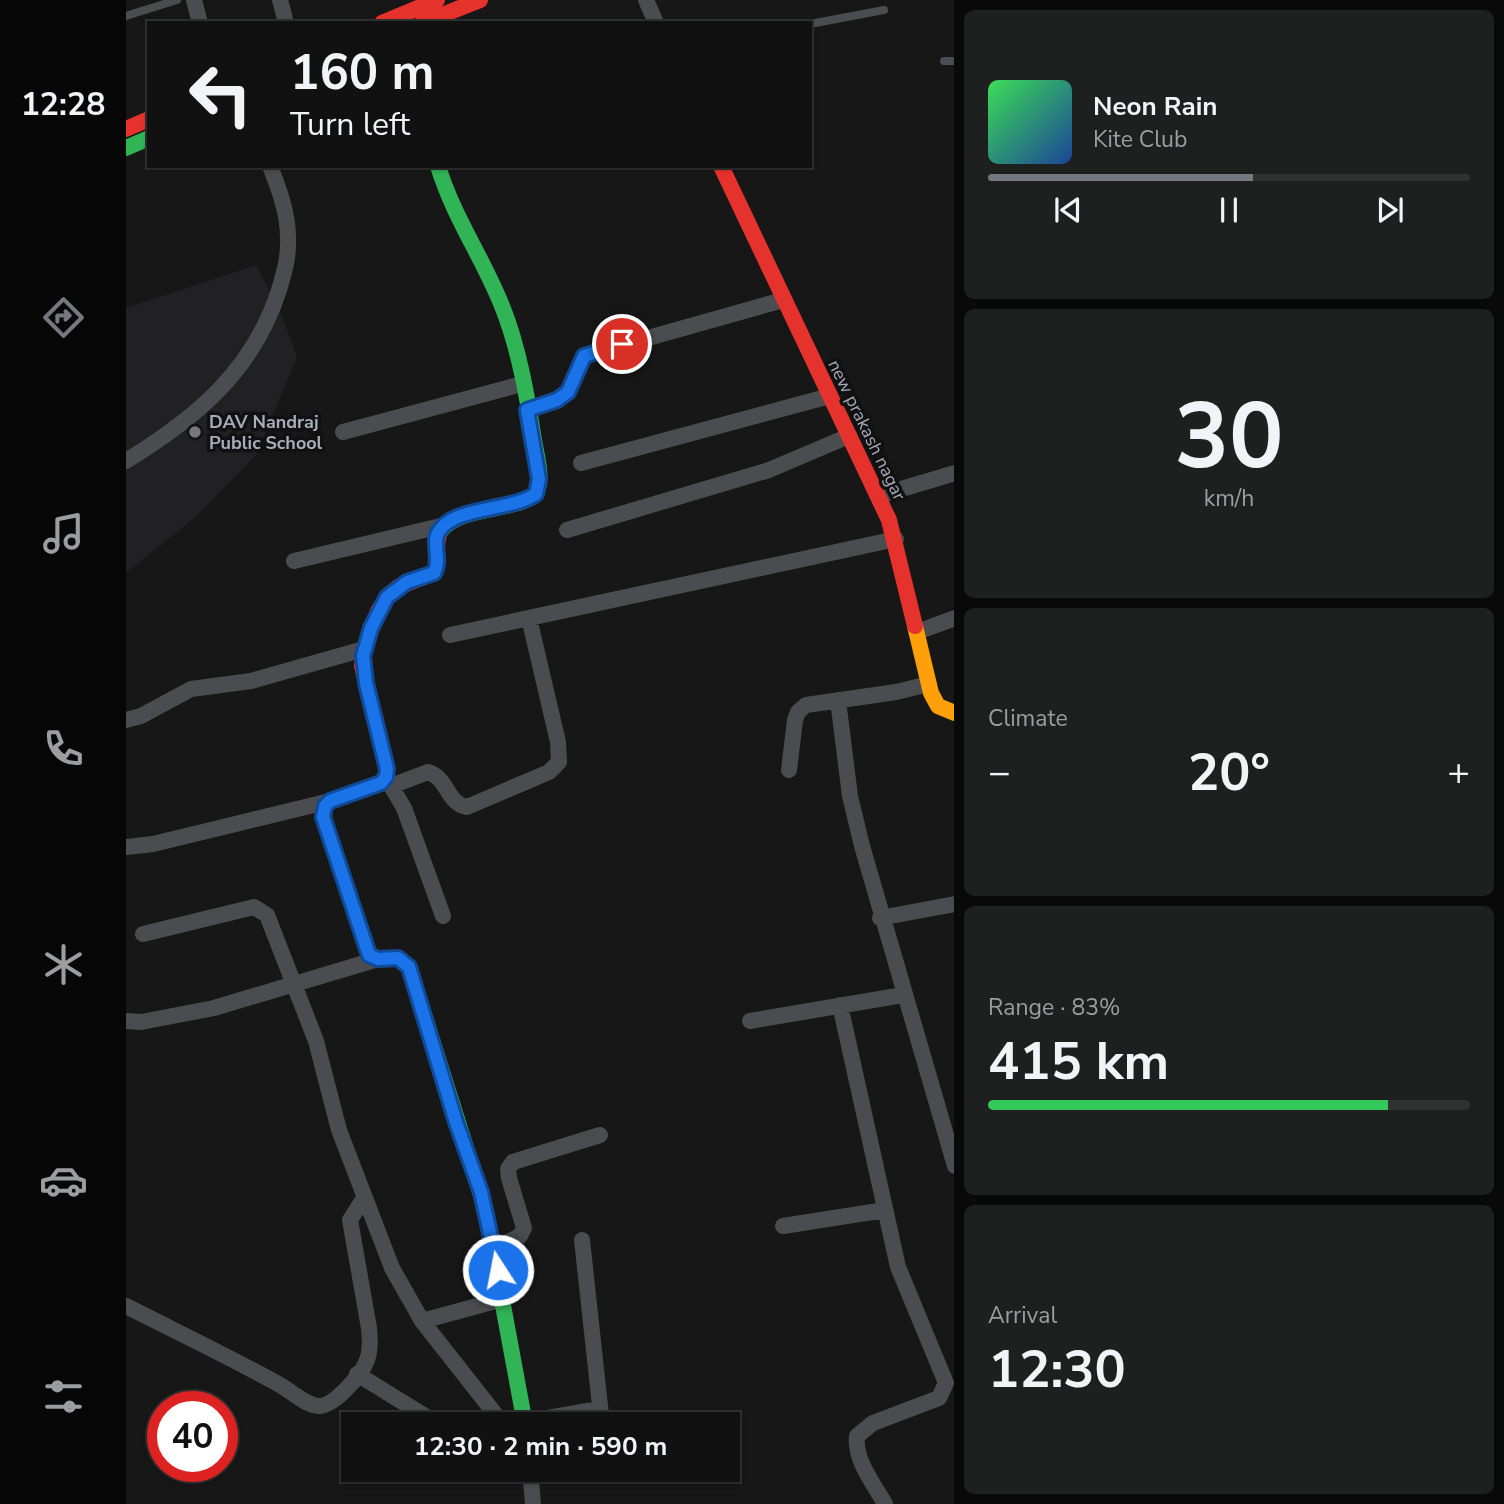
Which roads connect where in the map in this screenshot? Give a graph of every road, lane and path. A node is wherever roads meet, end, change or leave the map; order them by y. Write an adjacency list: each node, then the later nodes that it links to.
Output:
1 (177, 0): 8 (lane)
2 (194, 0): 10 (street)
3 (280, 0): 11 (street)
4 (437, 0): 9 (street)
5 (480, 0): 12 (street)
6 (646, 0): 13 (street)
7 (884, 10): 14 (lane)
8 (126, 16)
9 (404, 18)
10 (199, 21)
11 (285, 21)
12 (427, 21)
13 (655, 21)
14 (812, 24)
15 (944, 61): 16 (lane)
16 (954, 61)
17 (147, 120): 18 (street)
18 (126, 129)
19 (147, 139): 20 (street)
20 (126, 148)
21 (271, 168): 30 (street)
22 (439, 168): 25 (street)
23 (722, 168): 24 (street, new prakash nagar)
24 (783, 300): 26 (street, new prakash nagar); 27 (street)
25 (522, 384): 27 (street); 28 (street)
26 (830, 396): 29 (street, new prakash nagar); 31 (street)
27 (527, 410): 34 (street)
28 (343, 432)
29 (849, 436): 33 (street, new prakash nagar); 35 (street)
30 (126, 461)
31 (581, 463)
32 (954, 473): 33 (street)
33 (878, 496): 36 (street, new prakash nagar)
34 (445, 525): 37 (street); 42 (street)
35 (567, 530)
36 (896, 539): 38 (street); 40 (street, new prakash nagar)
37 (293, 561)
38 (529, 618): 41 (street); 48 (street)
39 (954, 618): 40 (street)
40 (917, 632): 43 (street, new prakash nagar)
41 (450, 635)
42 (364, 649): 46 (street); 48 (street)
43 (929, 684): 44 (street); 45 (street, new prakash nagar)
44 (838, 700): 47 (street); 53 (street)
45 (954, 713)
46 (126, 720)
47 (789, 770)
48 (389, 782): 49 (street); 52 (street)
49 (330, 801): 50 (street); 55 (street)
50 (126, 847)
51 (954, 904): 53 (street)
52 (443, 916)
53 (880, 918): 57 (street)
54 (143, 934): 56 (street)
55 (378, 959): 56 (street); 67 (street)
56 (295, 986): 59 (street); 63 (street)
57 (903, 995): 58 (street); 62 (street)
58 (840, 1005): 60 (street); 64 (street)
59 (126, 1021)
60 (750, 1021)
61 (600, 1135): 67 (street)
62 (954, 1166)
63 (364, 1198): 70 (street); 71 (street)
64 (885, 1210): 65 (street); 78 (street)
65 (783, 1226)
66 (582, 1240): 75 (street)
67 (494, 1250): 68 (street)
68 (503, 1299): 70 (street); 74 (street)
69 (126, 1306): 71 (street)
70 (422, 1321): 73 (street)
71 (358, 1374): 72 (street)
72 (419, 1412)
73 (494, 1412)
74 (523, 1412)
75 (600, 1412)
76 (531, 1482): 77 (street)
77 (533, 1504)
78 (885, 1504)

